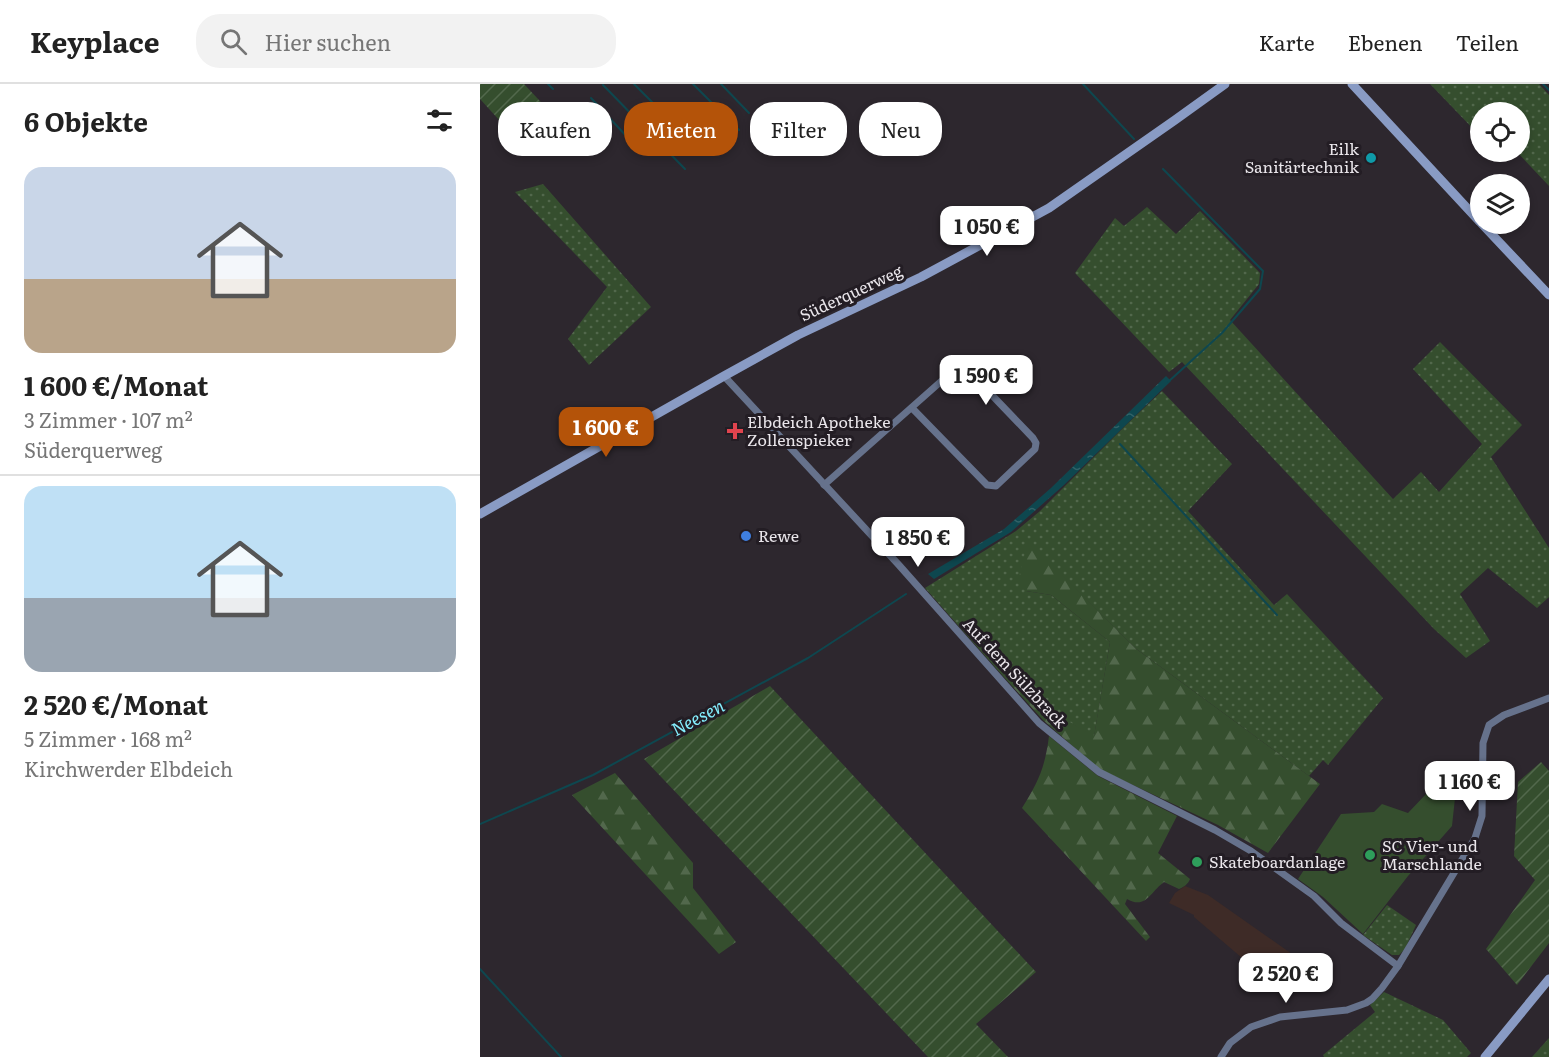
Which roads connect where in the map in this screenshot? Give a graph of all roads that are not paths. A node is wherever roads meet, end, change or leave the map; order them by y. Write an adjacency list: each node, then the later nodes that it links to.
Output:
1 (1225, 84): 6 (street, Süderquerweg)
2 (1352, 84): 3 (street)
3 (1470, 211)
4 (1491, 234): 5 (street)
5 (1549, 295)
6 (724, 375): 8 (street, Auf dem Sülzbrack); 9 (street, Süderquerweg)
7 (912, 408): 7 (street); 8 (street)
8 (824, 485): 11 (street, Auf dem Sülzbrack)
9 (480, 514)
10 (1549, 698): 11 (street)
11 (1398, 966): 13 (street)
12 (1549, 979): 14 (street)
13 (1221, 1057)
14 (1485, 1057)

